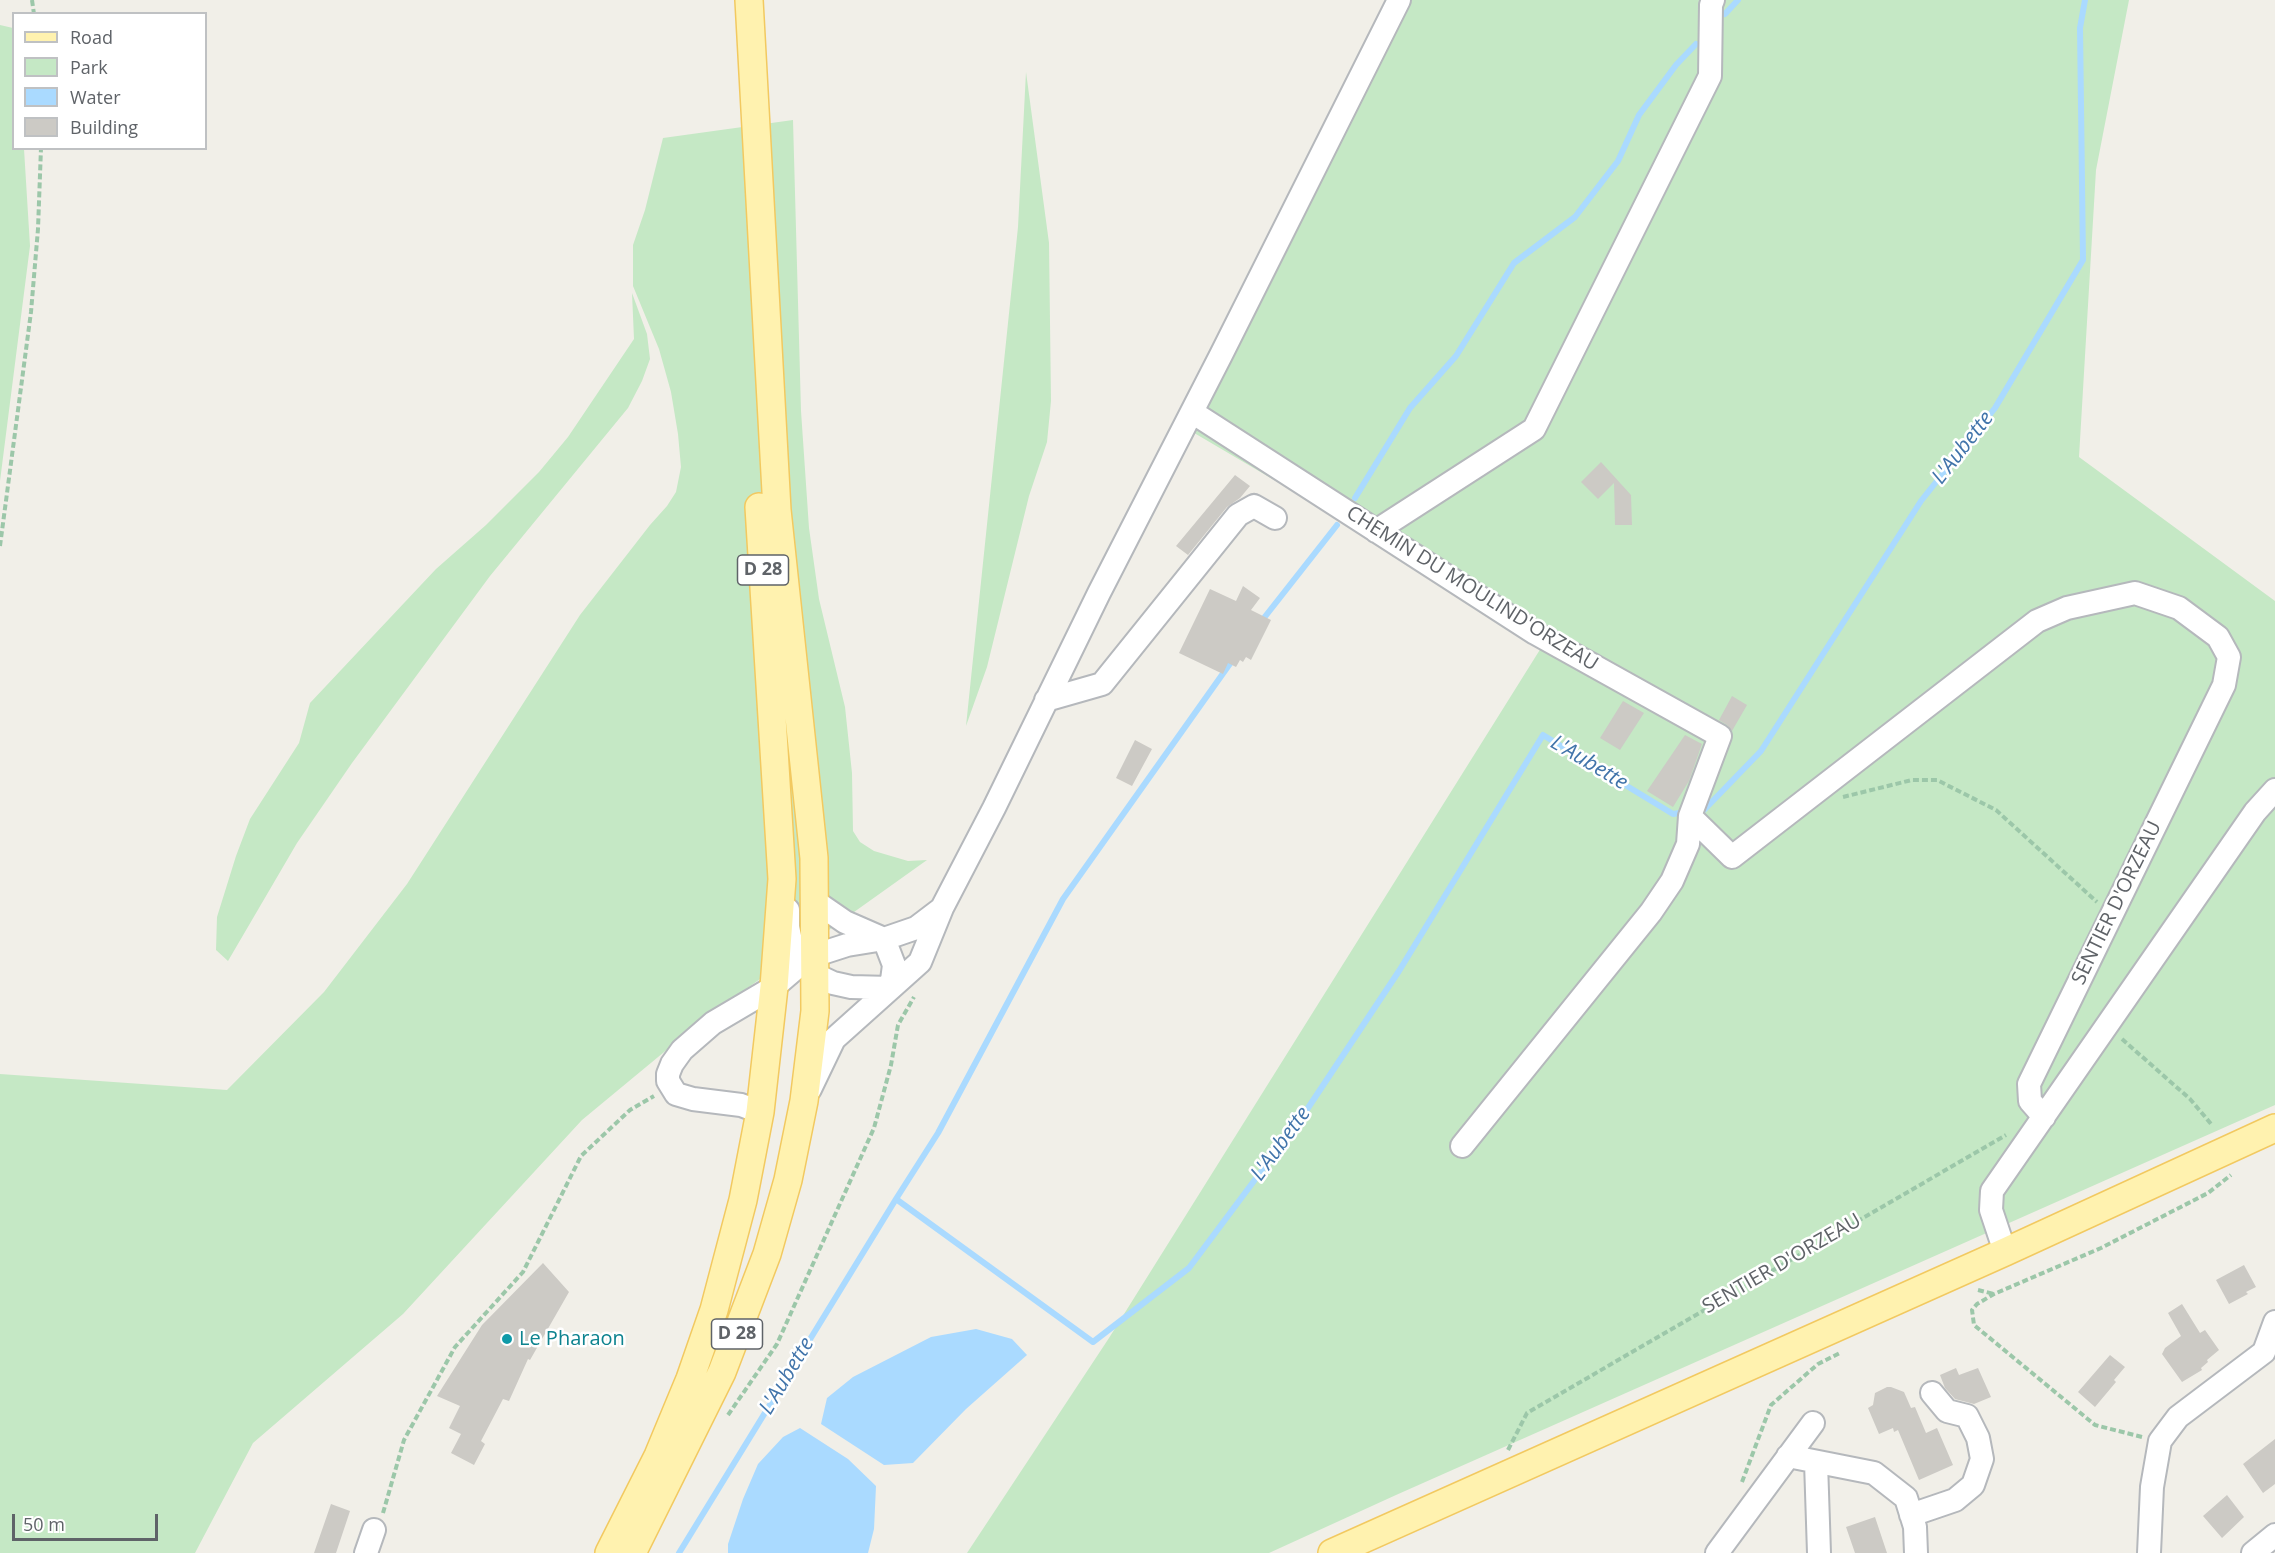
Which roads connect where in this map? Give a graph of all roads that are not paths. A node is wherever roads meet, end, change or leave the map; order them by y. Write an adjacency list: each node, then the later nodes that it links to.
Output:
1 (731, 0): 11 (main road, D 28)
2 (749, 0): 12 (main road, D 28)
3 (1400, 0): 5 (street)
4 (1713, 0): 7 (street)
5 (1192, 412): 7 (street, CHEMIN DU MOULIND'ORZEAU); 8 (street)
6 (1275, 518): 8 (street)
7 (1376, 531): 10 (street, CHEMIN DU MOULIND'ORZEAU)
8 (1046, 700): 13 (street)
9 (2275, 790): 20 (street)
10 (1691, 813): 20 (street, SENTIER D'ORZEAU); 22 (street)
11 (782, 879): 15 (street); 16 (main road, D 28)
12 (816, 902): 14 (street); 15 (main road, D 28)
13 (942, 908): 14 (street); 17 (street)
14 (884, 939): 15 (street); 17 (street)
15 (811, 964): 16 (street); 17 (street); 18 (main road, D 28)
16 (774, 987): 19 (main road, D 28); 19 (street)
17 (891, 988): 18 (street)
18 (804, 1101): 34 (main road, D 28)
19 (760, 1112): 33 (main road, D 28)
20 (2044, 1118): 23 (street)
21 (2275, 1128): 23 (main road)
22 (1462, 1146)
23 (2005, 1252): 35 (main road)
24 (2275, 1322): 39 (street)
25 (1932, 1393): 29 (street)
26 (1813, 1423): 27 (street)
27 (1788, 1456): 28 (street); 36 (street)
28 (1816, 1462): 29 (street); 37 (street)
29 (1911, 1515): 38 (street)
30 (374, 1530): 32 (street)
31 (2275, 1535): 40 (street)
32 (366, 1553)
33 (609, 1553)
34 (632, 1553)
35 (1332, 1553)
36 (1717, 1553)
37 (1819, 1553)
38 (1916, 1553)
39 (2149, 1553)
40 (2253, 1553)

